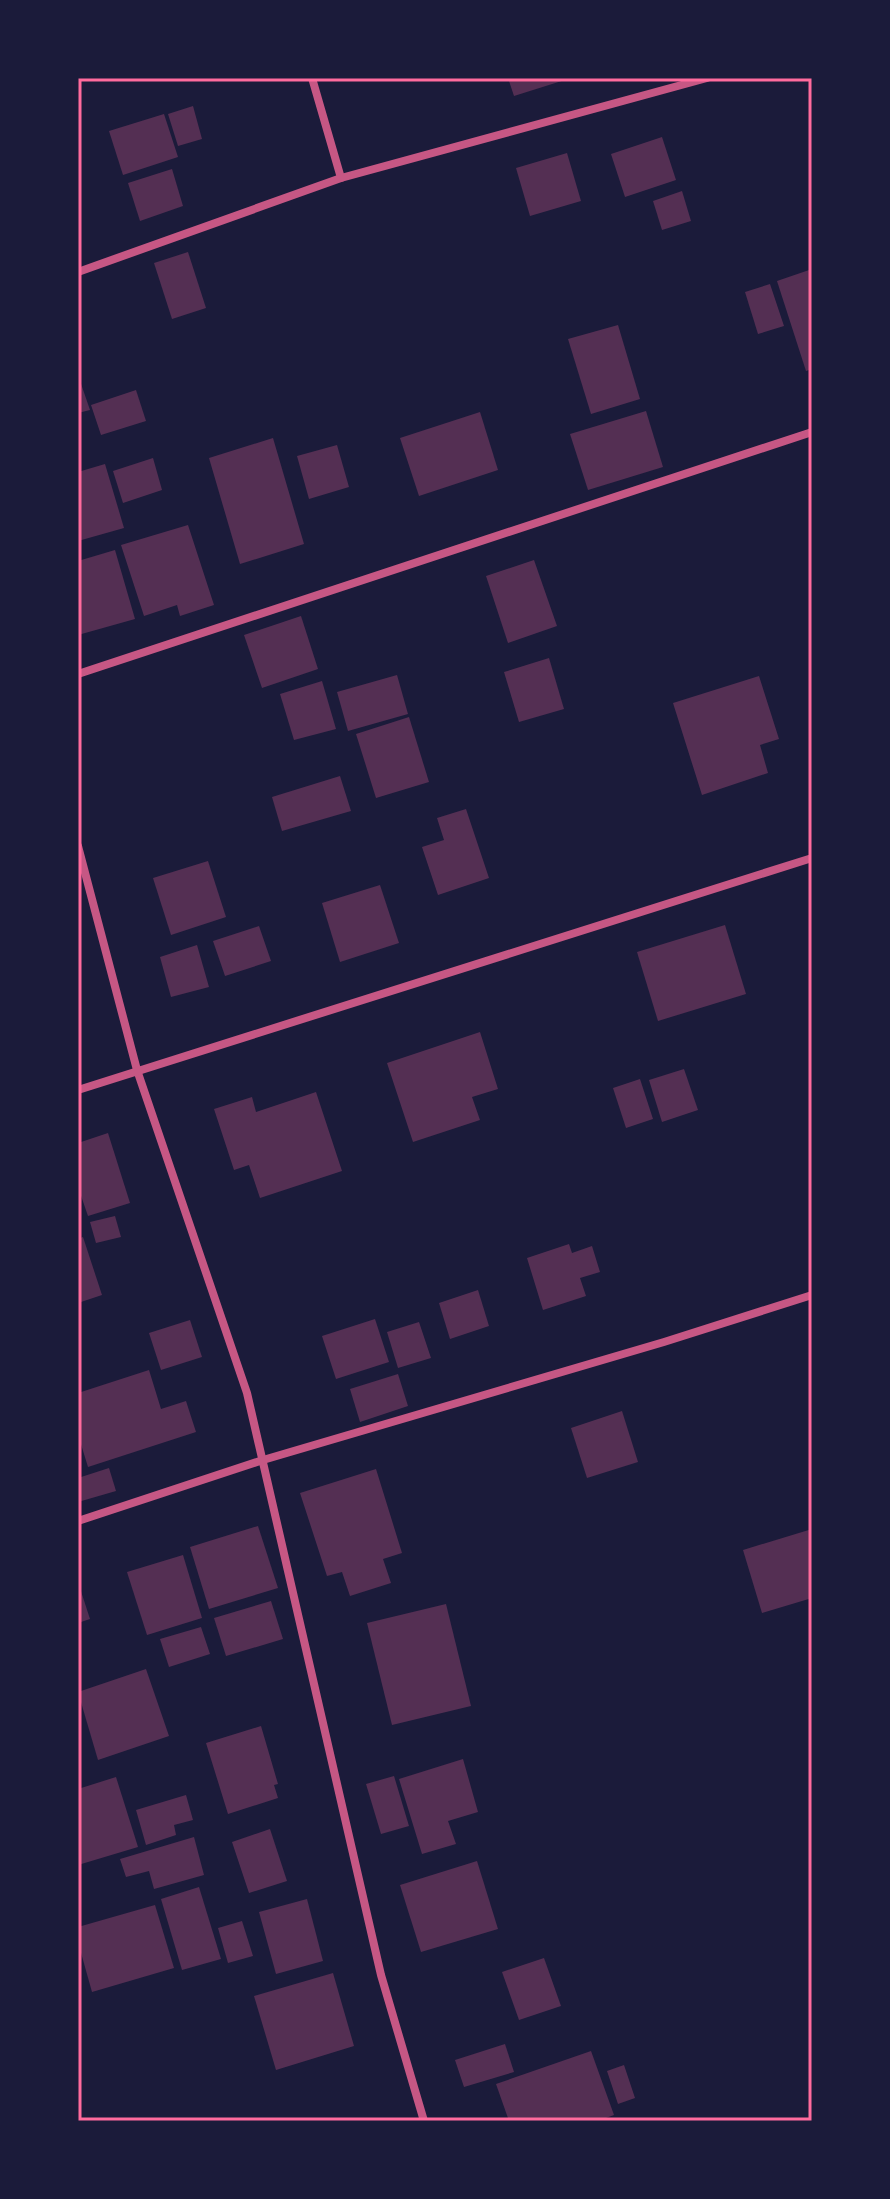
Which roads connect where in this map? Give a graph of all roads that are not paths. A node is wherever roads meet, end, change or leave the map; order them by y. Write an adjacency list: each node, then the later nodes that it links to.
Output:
1 (312, 78): 3 (street)
2 (701, 79): 3 (street)
3 (341, 178): 4 (street)
4 (78, 272)
5 (812, 432): 6 (street)
6 (78, 674)
7 (78, 846): 9 (street)
8 (812, 858): 9 (street)
9 (137, 1070): 10 (street); 12 (street)
10 (78, 1090)
11 (812, 1295): 12 (street)
12 (263, 1460): 13 (street); 14 (street)
13 (78, 1521)
14 (424, 2121)

